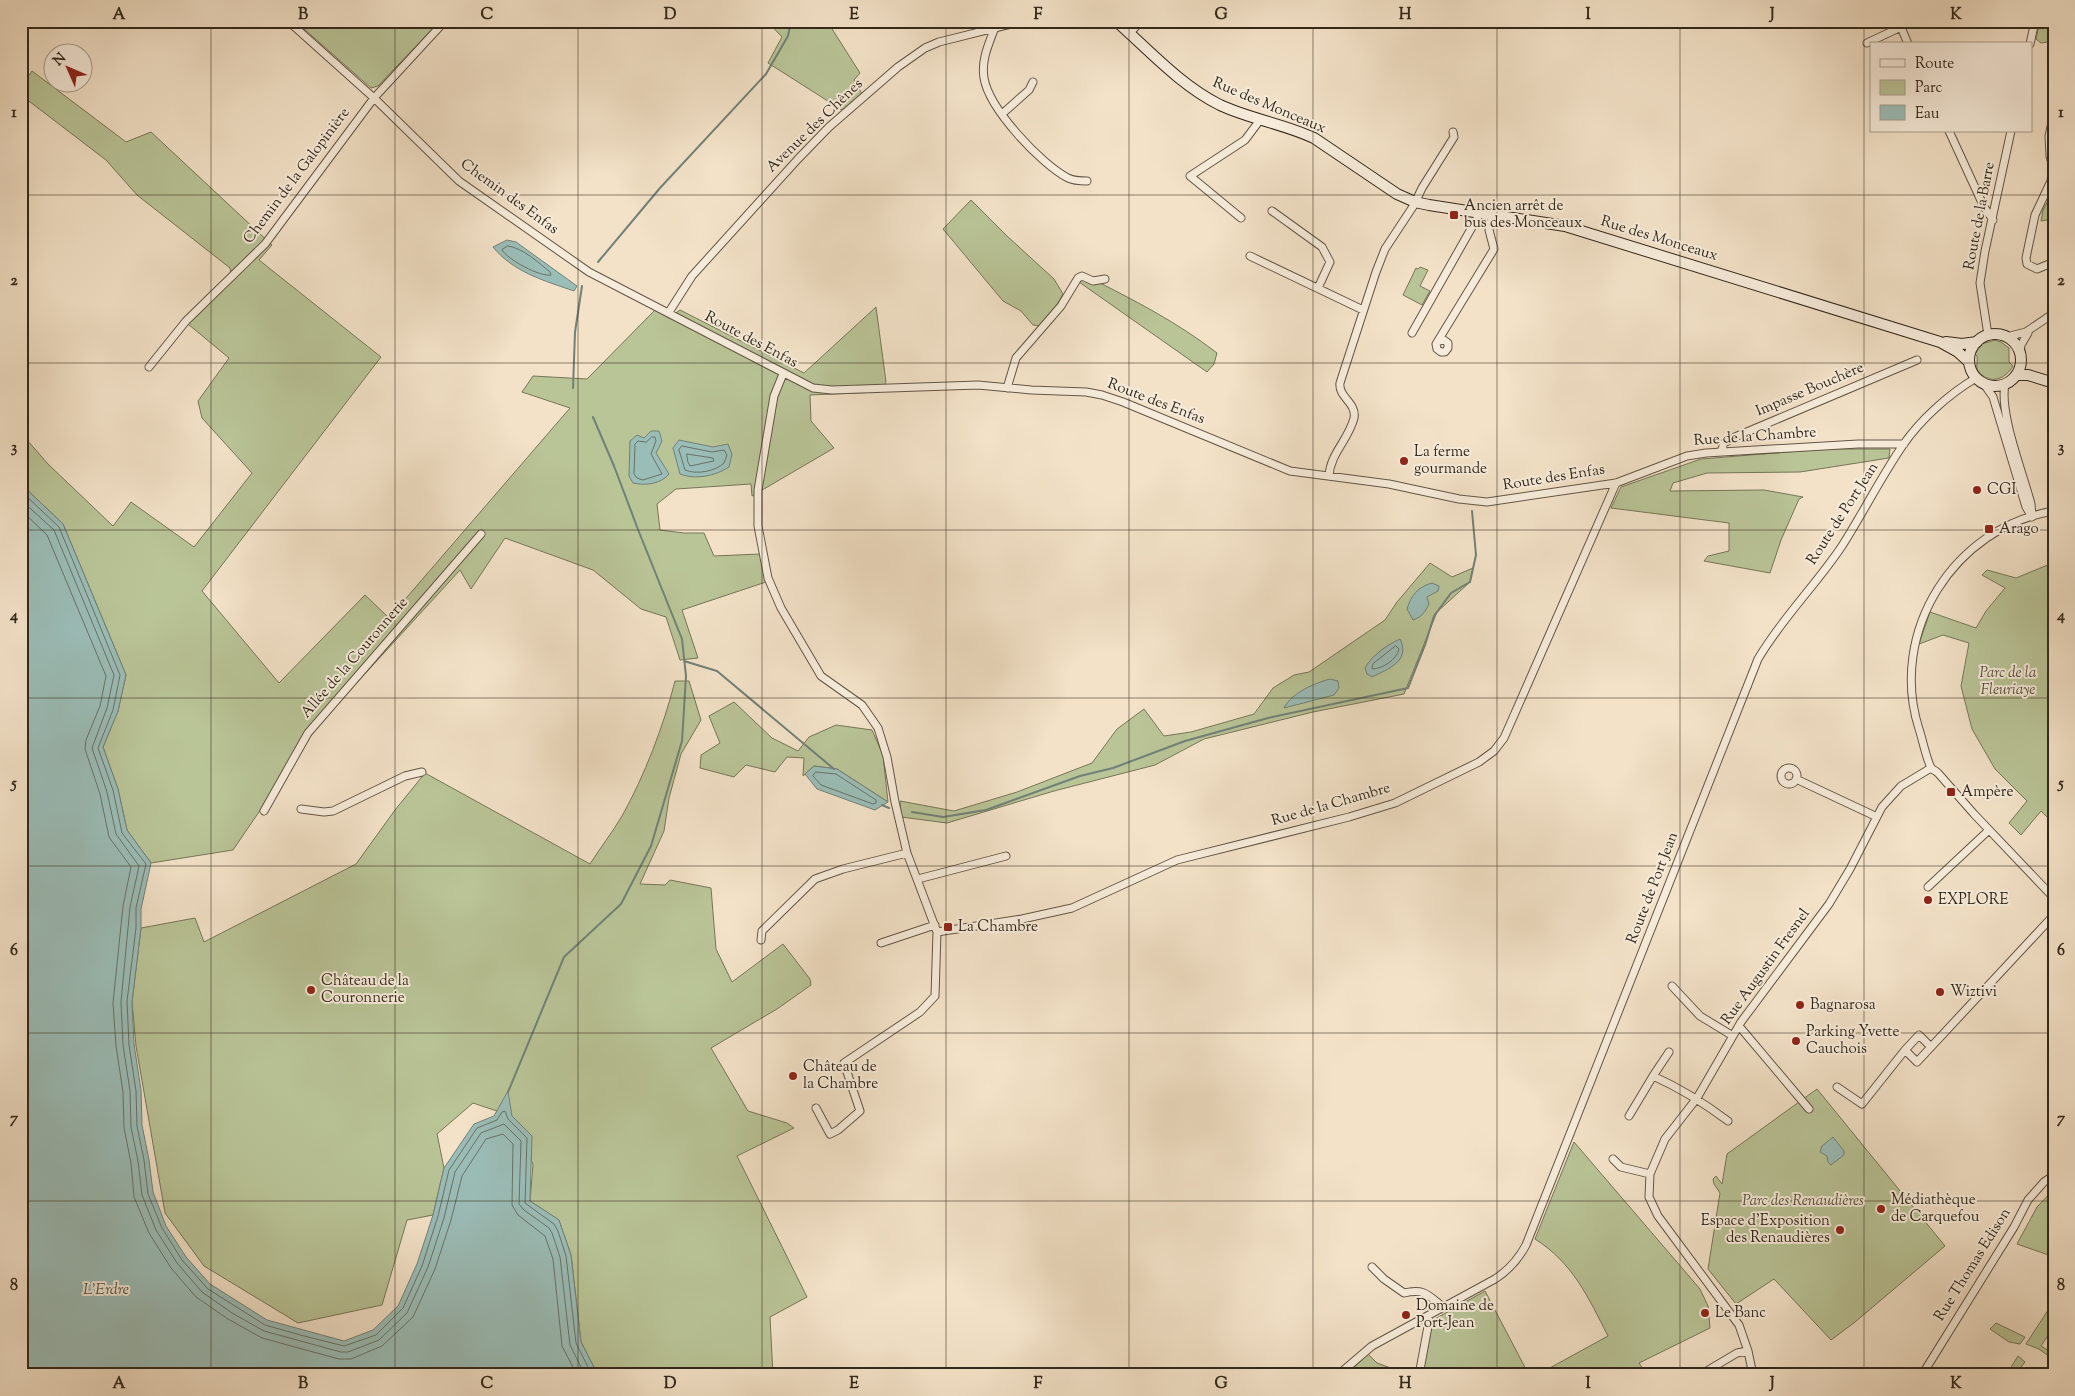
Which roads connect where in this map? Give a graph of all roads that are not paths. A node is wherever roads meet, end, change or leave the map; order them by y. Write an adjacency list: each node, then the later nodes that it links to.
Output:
1 (288, 21): 15 (street, Chemin des Enfas)
2 (445, 21): 15 (street, Chemin de la Galopinière)
3 (1023, 21): 7 (street, Avenue des Chênes)
4 (1116, 21): 8 (main road, Rue des Monceaux)
5 (1141, 21): 8 (street)
6 (2035, 21): 12 (street)
7 (999, 25): 17 (street); 34 (street, Avenue des Chênes)
8 (1130, 34): 18 (main road, Rue des Monceaux)
9 (1870, 42): 13 (street)
10 (1871, 42): 11 (street)
11 (1907, 42)
12 (2030, 42)
13 (1867, 44)
14 (1033, 82): 17 (street)
15 (374, 98): 34 (street, Chemin des Enfas); 46 (street, Chemin de la Galopinière)
16 (2054, 113): 30 (street)
17 (1002, 114): 22 (street)
18 (1260, 120): 23 (main road, Rue des Monceaux); 27 (street)
19 (1453, 132): 23 (street)
20 (1949, 132): 28 (street)
21 (2011, 132): 28 (street, Route de la Barre)
22 (1087, 181)
23 (1415, 202): 25 (main road, Rue des Monceaux); 33 (street)
24 (1272, 211): 32 (street)
25 (1480, 213): 26 (main road, Rue des Monceaux); 37 (street)
26 (1492, 214): 40 (street); 41 (main road, Rue des Monceaux)
27 (1241, 218)
28 (1993, 220): 38 (street, Route de la Barre)
29 (1250, 256): 32 (street)
30 (2054, 262)
31 (1106, 279): 53 (street)
32 (1318, 288): 33 (street)
33 (1363, 310): 56 (street)
34 (667, 311): 47 (street, Route des Enfas)
35 (2054, 313): 36 (street)
36 (2033, 328): 39 (street); 43 (street)
37 (1412, 333)
38 (1988, 335): 39 (main road); 42 (main road)
39 (2006, 337): 43 (main road)
40 (1439, 341)
41 (1940, 342): 42 (main road, Rue des Monceaux); 45 (main road, Rue des Monceaux)
42 (1977, 342): 45 (main road)
43 (2020, 357): 48 (main road); 49 (main road)
44 (1917, 360): 55 (street, Impasse Bouchère)
45 (1969, 362): 50 (main road)
46 (148, 366)
47 (783, 374): 53 (street, Route des Enfas); 68 (street)
48 (2016, 375): 49 (main road); 51 (main road)
49 (2039, 378): 52 (main road)
50 (1980, 381): 51 (main road); 54 (street, Route de Port Jean); 59 (street)
51 (2006, 384): 59 (street)
52 (2054, 384)
53 (1007, 388): 56 (street, Route des Enfas)
54 (1904, 444): 55 (street, Rue de la Chambre); 94 (street, Route de Port Jean)
55 (1720, 452): 57 (street, Rue de la Chambre)
56 (1329, 476): 57 (street, Route des Enfas)
57 (1616, 483): 74 (street, Rue de la Chambre)
58 (2054, 511): 59 (street)
59 (2032, 517): 61 (street)
60 (481, 534): 65 (street, Allée de la Couronnerie)
61 (1931, 768): 66 (street, Rue Augustin Fresnel); 67 (street)
62 (422, 772): 64 (street)
63 (1796, 779): 66 (street)
64 (302, 809)
65 (264, 811)
66 (1875, 816): 78 (street, Rue Augustin Fresnel)
67 (1989, 830): 71 (street); 72 (street)
68 (907, 852): 70 (street); 75 (street)
69 (1006, 856): 70 (street)
70 (918, 879): 74 (street)
71 (1928, 887)
72 (2054, 898)
73 (2054, 915): 80 (street)
74 (936, 929): 76 (street, Rue de la Chambre); 86 (street)
75 (761, 940)
76 (881, 942)
77 (1672, 986): 79 (street)
78 (1739, 1026): 79 (street, Rue Augustin Fresnel); 87 (street)
79 (1733, 1036): 85 (street, Rue Augustin Fresnel)
80 (1931, 1047): 81 (street); 81 (street)
81 (1905, 1050): 84 (street)
82 (1669, 1052): 83 (street)
83 (1653, 1076): 85 (street); 88 (street)
84 (1837, 1087)
85 (1697, 1098): 89 (street); 91 (street, Rue Augustin Fresnel)
86 (816, 1108)
87 (1809, 1109)
88 (1629, 1116)
89 (1728, 1121)
90 (1613, 1159): 91 (street)
91 (1650, 1174): 96 (street, Rue Augustin Fresnel)
92 (2054, 1175): 101 (street, Rue Thomas Edison)
93 (1372, 1267): 94 (street)
94 (1443, 1307): 95 (street, Route de Port Jean)
95 (1428, 1316): 97 (street, Route de Port Jean); 98 (street)
96 (1748, 1351): 99 (street); 100 (street)
97 (1338, 1375)
98 (1419, 1375)
99 (1700, 1375)
100 (1753, 1375)
101 (1922, 1375)

